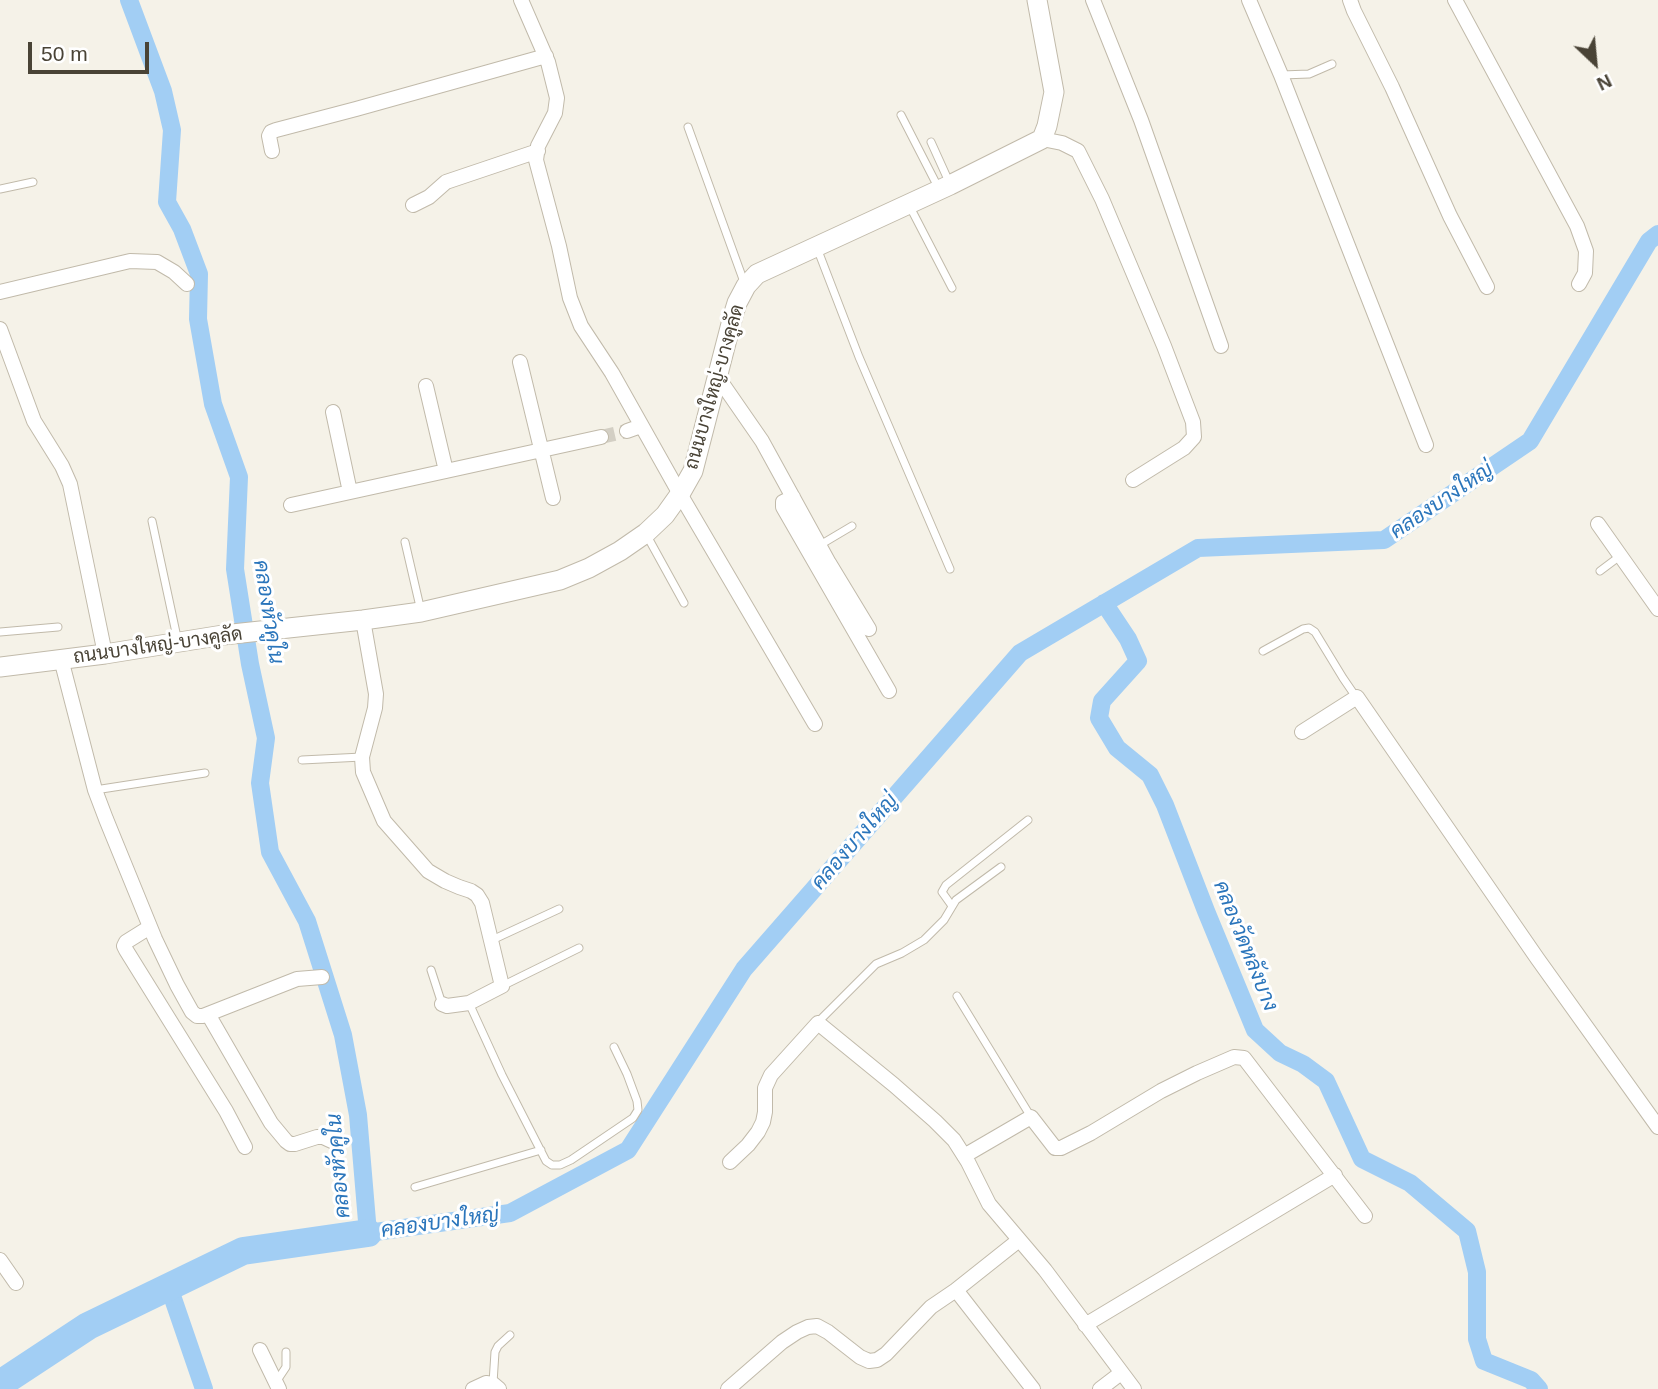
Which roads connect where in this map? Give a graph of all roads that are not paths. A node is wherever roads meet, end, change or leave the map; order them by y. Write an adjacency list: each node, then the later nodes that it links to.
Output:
1 (522, 0): 7 (street)
2 (1037, 0): 12 (street)
3 (1093, 0): 29 (street)
4 (1249, 0): 9 (street)
5 (1350, 0): 25 (street)
6 (1455, 0): 23 (street)
7 (546, 55): 14 (street); 15 (street)
8 (1332, 64): 9 (lane)
9 (1281, 75): 37 (street)
10 (901, 115): 17 (lane)
11 (688, 127): 24 (lane)
12 (1042, 139): 17 (street, ถนนบางใหญ่-บางคูลัด); 40 (street)
13 (931, 142): 17 (lane)
14 (271, 151)
15 (538, 151): 20 (street); 34 (street)
16 (33, 181): 18 (lane)
17 (945, 188): 19 (street, ถนนบางใหญ่-บางคูลัด)
18 (0, 189)
19 (909, 204): 21 (street, ถนนบางใหญ่-บางคูลัด); 26 (lane)
20 (413, 205)
21 (817, 247): 24 (street, ถนนบางใหญ่-บางคูลัด); 53 (lane)
22 (187, 284): 27 (street)
23 (1579, 284)
24 (746, 286): 31 (street, ถนนบางใหญ่-บางคูลัด)
25 (1487, 287)
26 (952, 289)
27 (0, 292)
28 (0, 329): 64 (street)
29 (1221, 346)
30 (520, 362): 38 (street)
31 (717, 376): 42 (street, ถนนบางใหญ่-บางคูลัด); 43 (street)
32 (426, 386): 39 (street)
33 (333, 412): 41 (street)
34 (641, 426): 35 (street); 42 (street)
35 (626, 431)
36 (601, 437): 38 (street)
37 (1426, 445)
38 (542, 450): 39 (street); 44 (street)
39 (446, 471): 41 (street)
40 (1133, 480)
41 (350, 492): 45 (street)
42 (680, 494): 49 (street, ถนนบางใหญ่-บางคูลัด); 69 (street)
43 (793, 497): 51 (street); 67 (street)
44 (553, 498)
45 (291, 505)
46 (152, 521): 62 (lane)
47 (1598, 524): 52 (street)
48 (852, 526): 51 (lane)
49 (646, 533): 55 (lane); 57 (street, ถนนบางใหญ่-บางคูลัด)
50 (405, 542): 57 (lane)
51 (820, 545): 60 (street)
52 (1620, 555): 54 (lane); 56 (street)
53 (950, 569)
54 (1600, 571)
55 (684, 603)
56 (1658, 609)
57 (421, 612): 58 (street, ถนนบางใหญ่-บางคูลัด)
58 (363, 620): 62 (street, ถนนบางใหญ่-บางคูลัด); 71 (street)
59 (58, 627): 61 (lane)
60 (869, 629)
61 (0, 632)
62 (178, 642): 64 (street, ถนนบางใหญ่-บางคูลัด)
63 (1263, 651): 68 (lane)
64 (105, 654): 65 (street, ถนนบางใหญ่-บางคูลัด)
65 (61, 659): 66 (street, ถนนบางใหญ่-บางคูลัด); 74 (street)
66 (0, 667)
67 (889, 691)
68 (1357, 698): 70 (street); 92 (street)
69 (815, 724)
70 (1302, 732)
71 (362, 757): 72 (lane); 80 (street)
72 (302, 760)
73 (205, 773): 74 (lane)
74 (95, 790): 79 (street)
75 (1028, 820): 77 (lane)
76 (1001, 867): 77 (lane)
77 (952, 906): 89 (lane)
78 (559, 909): 80 (lane)
79 (150, 928): 88 (street); 94 (street)
80 (492, 940): 84 (street)
81 (579, 948): 84 (lane)
82 (431, 970): 87 (lane)
83 (322, 977): 88 (street)
84 (502, 986): 86 (street)
85 (957, 996): 91 (lane)
86 (470, 1003): 87 (street); 95 (lane)
87 (442, 1004)
88 (208, 1014): 93 (street)
89 (818, 1023): 96 (street); 97 (street)
90 (614, 1047): 95 (lane)
91 (1031, 1117): 96 (street); 98 (street)
92 (1658, 1127)
93 (338, 1144)
94 (245, 1147)
95 (541, 1150): 99 (lane)
96 (964, 1156): 101 (street)
97 (730, 1162)
98 (1335, 1175): 100 (street); 105 (street)
99 (415, 1187)
100 (1365, 1216)
101 (1019, 1240): 104 (street); 105 (street)
102 (0, 1260): 103 (street)
103 (16, 1283)
104 (956, 1290): 113 (street); 114 (street)
105 (1086, 1325): 109 (street)
106 (510, 1335): 111 (lane)
107 (260, 1350): 110 (street)
108 (286, 1352): 110 (lane)
109 (1121, 1373): 115 (street); 116 (street)
110 (278, 1386)
111 (496, 1387): 112 (street)
112 (473, 1389)
113 (728, 1389)
114 (1033, 1389)
115 (1100, 1389)
116 (1134, 1389)

